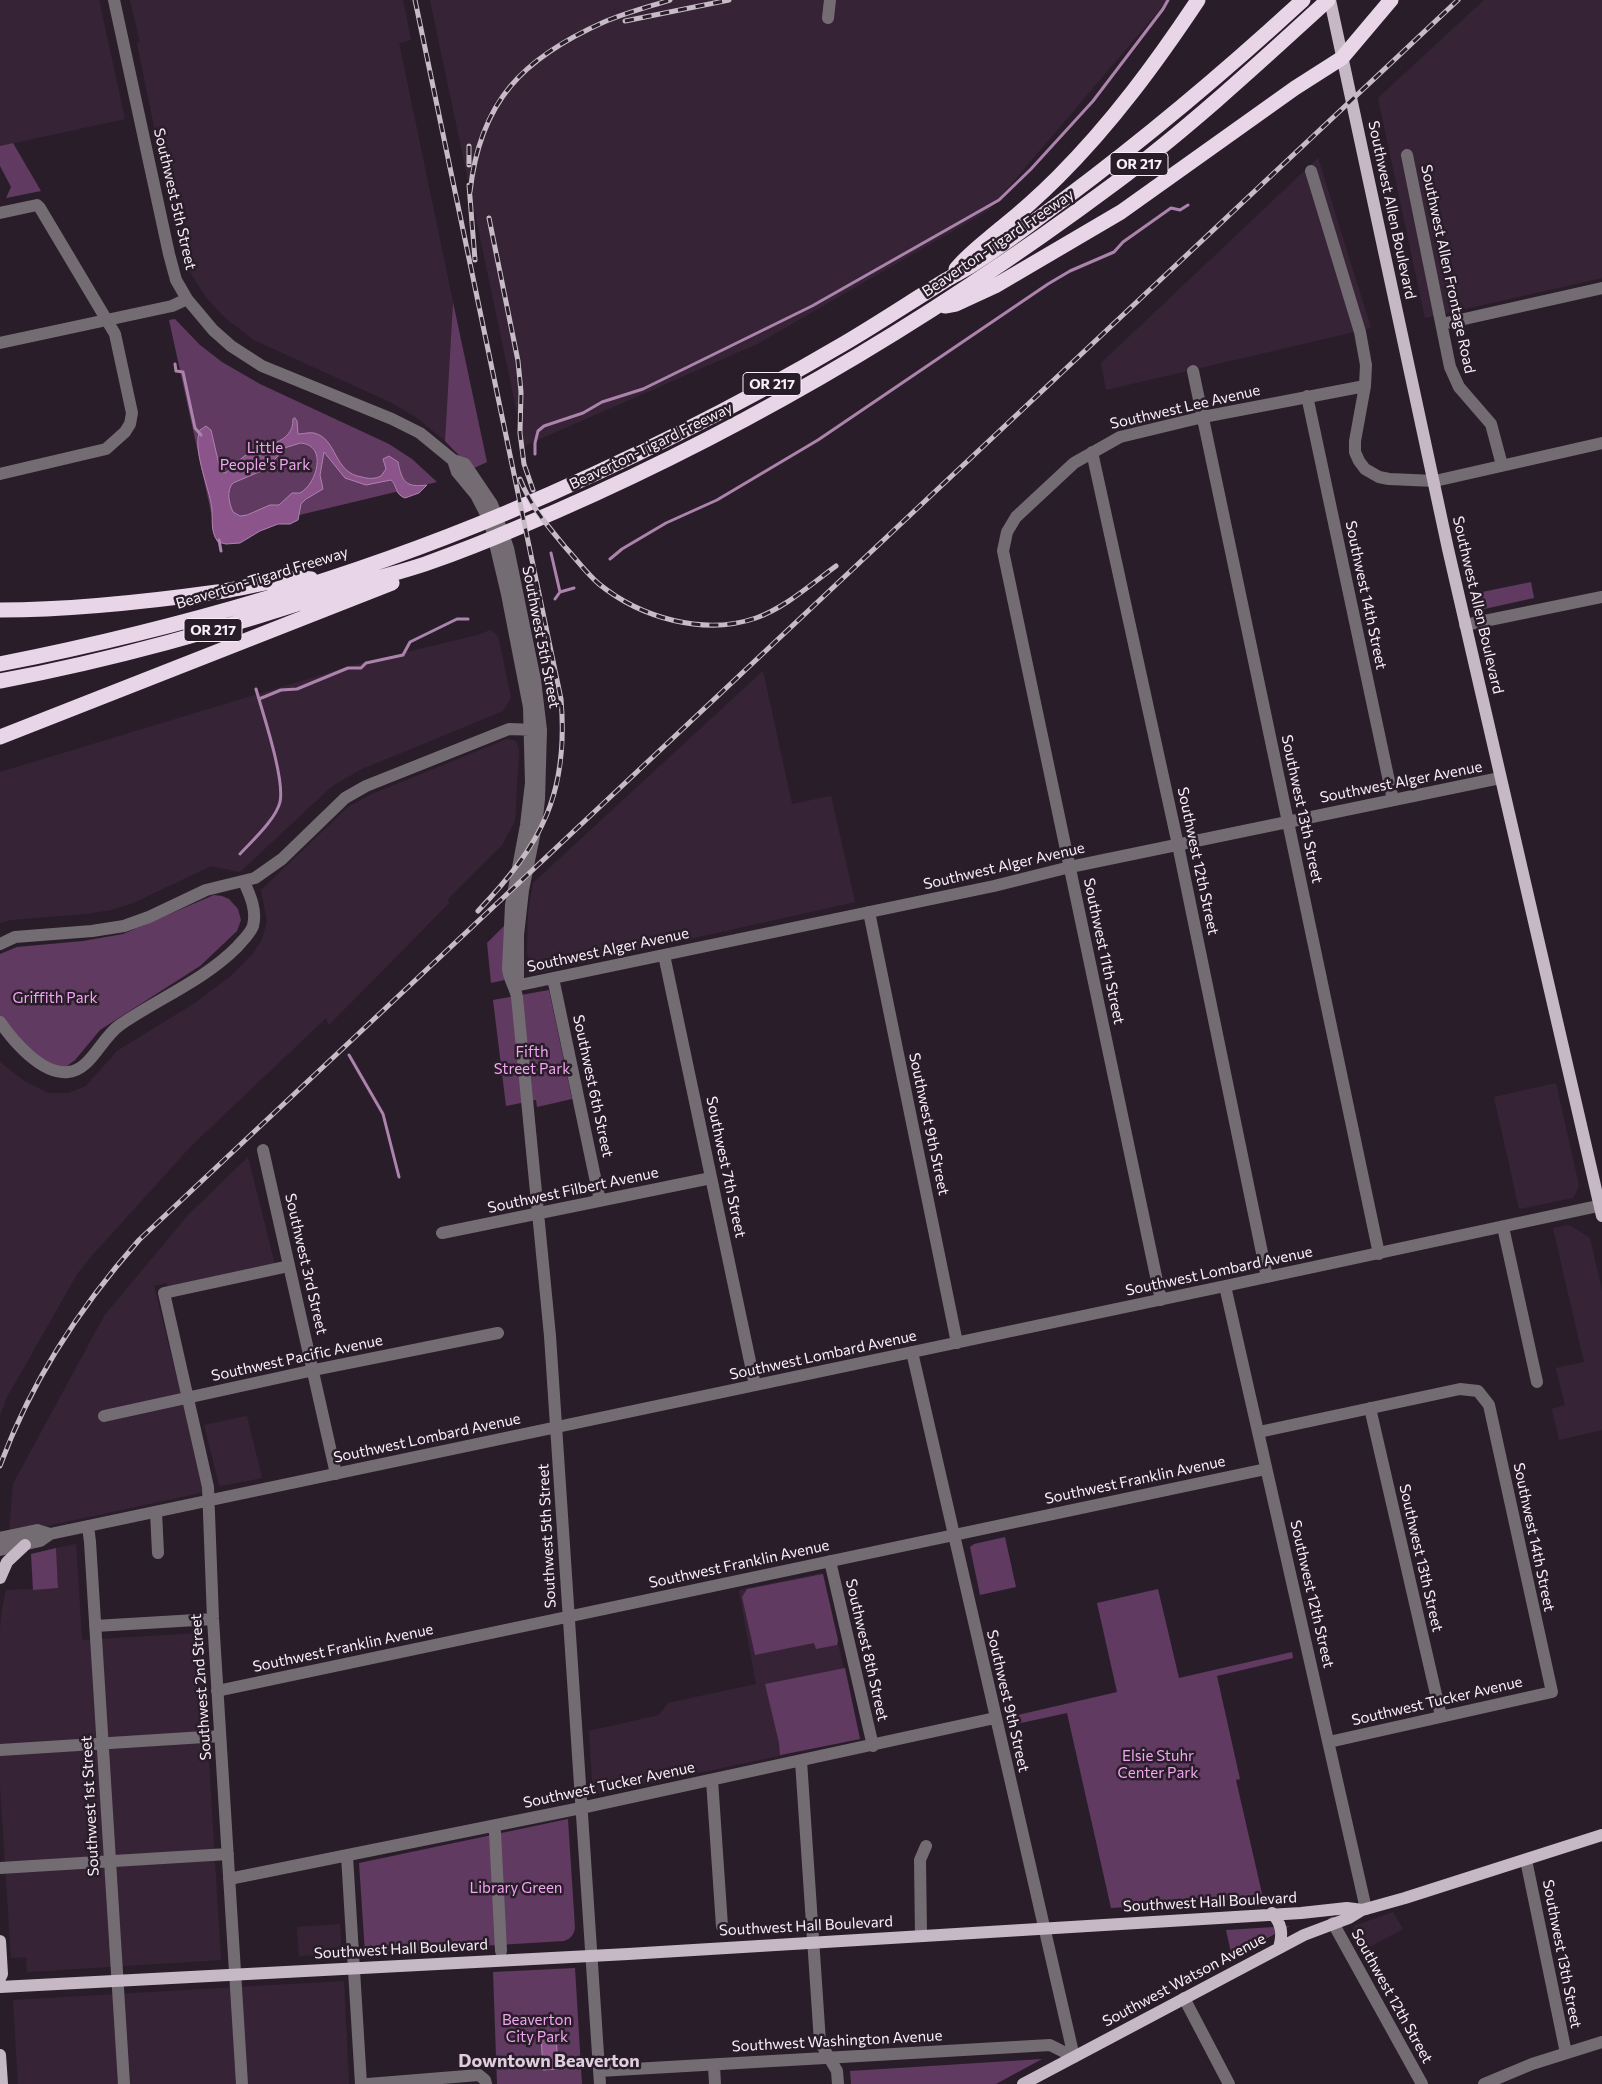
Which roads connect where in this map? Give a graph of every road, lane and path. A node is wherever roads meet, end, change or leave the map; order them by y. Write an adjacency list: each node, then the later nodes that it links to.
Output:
1 (114, 0): 14 (street, Southwest 5th Street)
2 (830, 0): 7 (street)
3 (1198, 0): 12 (highway)
4 (1303, 0): 12 (highway, Beaverton-Tigard Freeway / OR 217)
5 (1329, 0): 8 (main road, Southwest Allen Boulevard); 15 (highway, Beaverton-Tigard Freeway / OR 217)
6 (1391, 0): 8 (highway)
7 (828, 18)
8 (1342, 58): 15 (highway); 27 (main road, Southwest Allen Boulevard)
9 (1407, 156): 17 (street, Southwest Allen Frontage Road)
10 (1311, 171): 20 (street)
11 (0, 213): 16 (street)
12 (949, 278): 30 (highway, Beaverton-Tigard Freeway / OR 217)
13 (1602, 288): 17 (street)
14 (187, 299): 16 (street); 36 (street, Southwest 5th Street)
15 (934, 307): 29 (highway, Beaverton-Tigard Freeway / OR 217)
16 (107, 320): 18 (street); 26 (street)
17 (1442, 324): 25 (street, Southwest Allen Frontage Road)
18 (0, 343)
19 (1193, 371): 22 (street, Southwest 13th Street)
20 (1365, 386): 21 (street, Southwest Lee Avenue); 27 (street)
21 (1308, 396): 22 (street, Southwest Lee Avenue); 39 (street, Southwest 14th Street)
22 (1203, 417): 24 (street, Southwest Lee Avenue); 40 (street, Southwest 13th Street)
23 (1602, 443): 25 (street)
24 (1092, 452): 28 (street, Southwest Lee Avenue); 41 (street, Southwest 12th Street)
25 (1502, 465): 27 (street)
26 (0, 474)
27 (1435, 481): 33 (main road, Southwest Allen Boulevard)
28 (1003, 551): 42 (street, Southwest 11th Street)
29 (422, 565): 35 (highway, Beaverton-Tigard Freeway / OR 217); 37 (highway)
30 (320, 581): 32 (highway); 34 (highway, Beaverton-Tigard Freeway / OR 217)
31 (1602, 597): 33 (street)
32 (0, 610)
33 (1465, 625): 38 (main road, Southwest Allen Boulevard)
34 (0, 664)
35 (0, 681)
36 (536, 730): 43 (street); 48 (street, Southwest 5th Street)
37 (0, 736)
38 (1500, 778): 39 (street, Southwest Alger Avenue); 53 (main road, Southwest Allen Boulevard)
39 (1392, 800): 40 (street, Southwest Alger Avenue)
40 (1288, 821): 41 (street, Southwest Alger Avenue); 57 (street, Southwest 13th Street)
41 (1178, 845): 42 (street, Southwest Alger Avenue); 59 (street, Southwest 12th Street)
42 (1070, 867): 44 (street, Southwest Alger Avenue); 61 (street, Southwest 11th Street)
43 (244, 882): 45 (street); 49 (street)
44 (869, 912): 46 (street, Southwest Alger Avenue); 63 (street, Southwest 9th Street)
45 (0, 944)
46 (664, 955): 47 (street, Southwest Alger Avenue); 51 (street, Southwest 7th Street)
47 (553, 978): 48 (street, Southwest Alger Avenue); 52 (street, Southwest 6th Street)
48 (515, 986): 54 (street, Southwest 5th Street)
49 (0, 1022)
50 (263, 1150): 58 (street, Southwest 3rd Street)
51 (711, 1178): 52 (street, Southwest Filbert Avenue); 67 (street, Southwest 7th Street)
52 (600, 1201): 54 (street, Southwest Filbert Avenue)
53 (1601, 1209): 55 (street, Southwest Lombard Avenue)
54 (539, 1214): 56 (street, Southwest Filbert Avenue); 71 (street, Southwest 5th Street)
55 (1503, 1228): 57 (street, Southwest Lombard Avenue); 66 (street)
56 (442, 1234)
57 (1379, 1254): 59 (street, Southwest Lombard Avenue)
58 (289, 1266): 65 (street, Southwest 3rd Street); 68 (street, Southwest 2nd Street)
59 (1268, 1277): 60 (street, Southwest Lombard Avenue)
60 (1226, 1286): 61 (street, Southwest Lombard Avenue); 72 (street, Southwest 12th Street)
61 (1162, 1300): 63 (street, Southwest Lombard Avenue)
62 (498, 1333): 65 (street, Southwest Pacific Avenue)
63 (957, 1343): 64 (street, Southwest Lombard Avenue)
64 (912, 1352): 67 (street, Southwest Lombard Avenue); 79 (street, Southwest 9th Street)
65 (314, 1370): 68 (street, Southwest Pacific Avenue); 74 (street, Southwest 3rd Street)
66 (1537, 1382)
67 (755, 1385): 71 (street, Southwest Lombard Avenue)
68 (188, 1398): 70 (street, Southwest Pacific Avenue); 75 (street, Southwest 2nd Street)
69 (1370, 1408): 72 (street); 90 (street, Southwest 14th Street); 91 (street, Southwest 13th Street)
70 (104, 1416)
71 (557, 1427): 74 (street, Southwest Lombard Avenue); 86 (street, Southwest 5th Street)
72 (1258, 1432): 73 (street, Southwest 12th Street)
73 (1266, 1469): 79 (street, Southwest Franklin Avenue); 94 (street, Southwest 12th Street)
74 (336, 1474): 75 (street, Southwest Lombard Avenue)
75 (208, 1501): 76 (street, Southwest Lombard Avenue); 87 (street, Southwest 2nd Street)
76 (156, 1512): 77 (street, Southwest Lombard Avenue); 83 (street)
77 (88, 1526): 78 (street, Southwest Lombard Avenue); 88 (street, Southwest 1st Street)
78 (50, 1534): 80 (street, Southwest Lombard Avenue); 81 (street, Southwest Lombard Avenue)
79 (954, 1535): 84 (street, Southwest Franklin Avenue); 92 (street, Southwest 9th Street)
80 (0, 1538)
81 (25, 1544): 82 (street, Southwest Lombard Avenue); 85 (main road)
82 (0, 1550)
83 (158, 1553)
84 (830, 1561): 86 (street, Southwest Franklin Avenue); 96 (street, Southwest 8th Street)
85 (0, 1578)
86 (568, 1618): 89 (street, Southwest Franklin Avenue); 100 (street, Southwest 5th Street)
87 (213, 1619): 88 (street); 89 (street, Southwest 2nd Street)
88 (95, 1626): 95 (street, Southwest 1st Street)
89 (218, 1691): 93 (street, Southwest 2nd Street)
90 (1552, 1692): 91 (street, Southwest Tucker Avenue)
91 (1441, 1716): 94 (street, Southwest Tucker Avenue)
92 (995, 1718): 96 (street, Southwest Tucker Avenue); 114 (street, Southwest 9th Street)
93 (220, 1736): 95 (street); 104 (street, Southwest 2nd Street)
94 (1329, 1742): 110 (street, Southwest 12th Street)
95 (102, 1744): 97 (street); 107 (street, Southwest 1st Street)
96 (873, 1746): 98 (street, Southwest Tucker Avenue)
97 (0, 1750)
98 (801, 1761): 99 (street, Southwest Tucker Avenue); 117 (street)
99 (712, 1780): 100 (street, Southwest Tucker Avenue); 113 (street)
100 (581, 1808): 105 (street, Southwest Tucker Avenue); 120 (street, Southwest 5th Street)
101 (495, 1832): 119 (street)
102 (1602, 1835): 106 (main road, Southwest Hall Boulevard)
103 (926, 1846): 115 (street)
104 (228, 1854): 107 (street); 109 (street, Southwest 2nd Street)
105 (347, 1856): 109 (street, Southwest Tucker Avenue); 121 (street)
106 (1526, 1860): 110 (main road, Southwest Hall Boulevard); 128 (street, Southwest 13th Street)
107 (109, 1861): 108 (street); 124 (street, Southwest 1st Street)
108 (0, 1868)
109 (229, 1879): 122 (street, Southwest 2nd Street)
110 (1364, 1909): 111 (main road, Southwest Hall Boulevard); 112 (main road, Southwest Watson Avenue)
111 (1272, 1913): 114 (main road, Southwest Hall Boulevard); 118 (main road)
112 (1334, 1923): 118 (main road, Southwest Watson Avenue); 145 (street, Southwest 12th Street)
113 (722, 1926)
114 (1044, 1928): 115 (main road, Southwest Hall Boulevard); 130 (street, Southwest 9th Street)
115 (921, 1935): 117 (main road, Southwest Hall Boulevard)
116 (0, 1941): 123 (main road)
117 (812, 1942): 120 (main road, Southwest Hall Boulevard); 131 (street)
118 (1279, 1948): 126 (main road, Southwest Watson Avenue)
119 (501, 1951)
120 (592, 1956): 121 (main road, Southwest Hall Boulevard); 133 (street, Southwest 5th Street)
121 (354, 1968): 122 (main road, Southwest Hall Boulevard); 138 (street)
122 (235, 1974): 124 (main road, Southwest Hall Boulevard); 137 (street, Southwest 2nd Street)
123 (0, 1978)
124 (117, 1980): 125 (main road, Southwest Hall Boulevard); 136 (street, Southwest 1st Street)
125 (0, 1987)
126 (1184, 1998): 130 (main road, Southwest Watson Avenue); 144 (street)
127 (1602, 2042): 128 (street)
128 (1566, 2054): 146 (street)
129 (0, 2055): 135 (main road)
130 (1074, 2057): 131 (street, Southwest Washington Avenue); 143 (main road, Southwest Watson Avenue)
131 (829, 2058): 132 (street, Southwest Washington Avenue); 142 (street)
132 (714, 2065): 133 (street, Southwest Washington Avenue); 141 (street)
133 (598, 2071): 140 (street, Southwest 5th Street)
134 (483, 2079): 139 (street)
135 (2, 2084)
136 (124, 2084)
137 (242, 2084)
138 (362, 2084)
139 (368, 2084)
140 (600, 2084)
141 (715, 2084)
142 (838, 2084)
143 (1023, 2084)
144 (1230, 2084)
145 (1422, 2084)
146 (1484, 2084)

